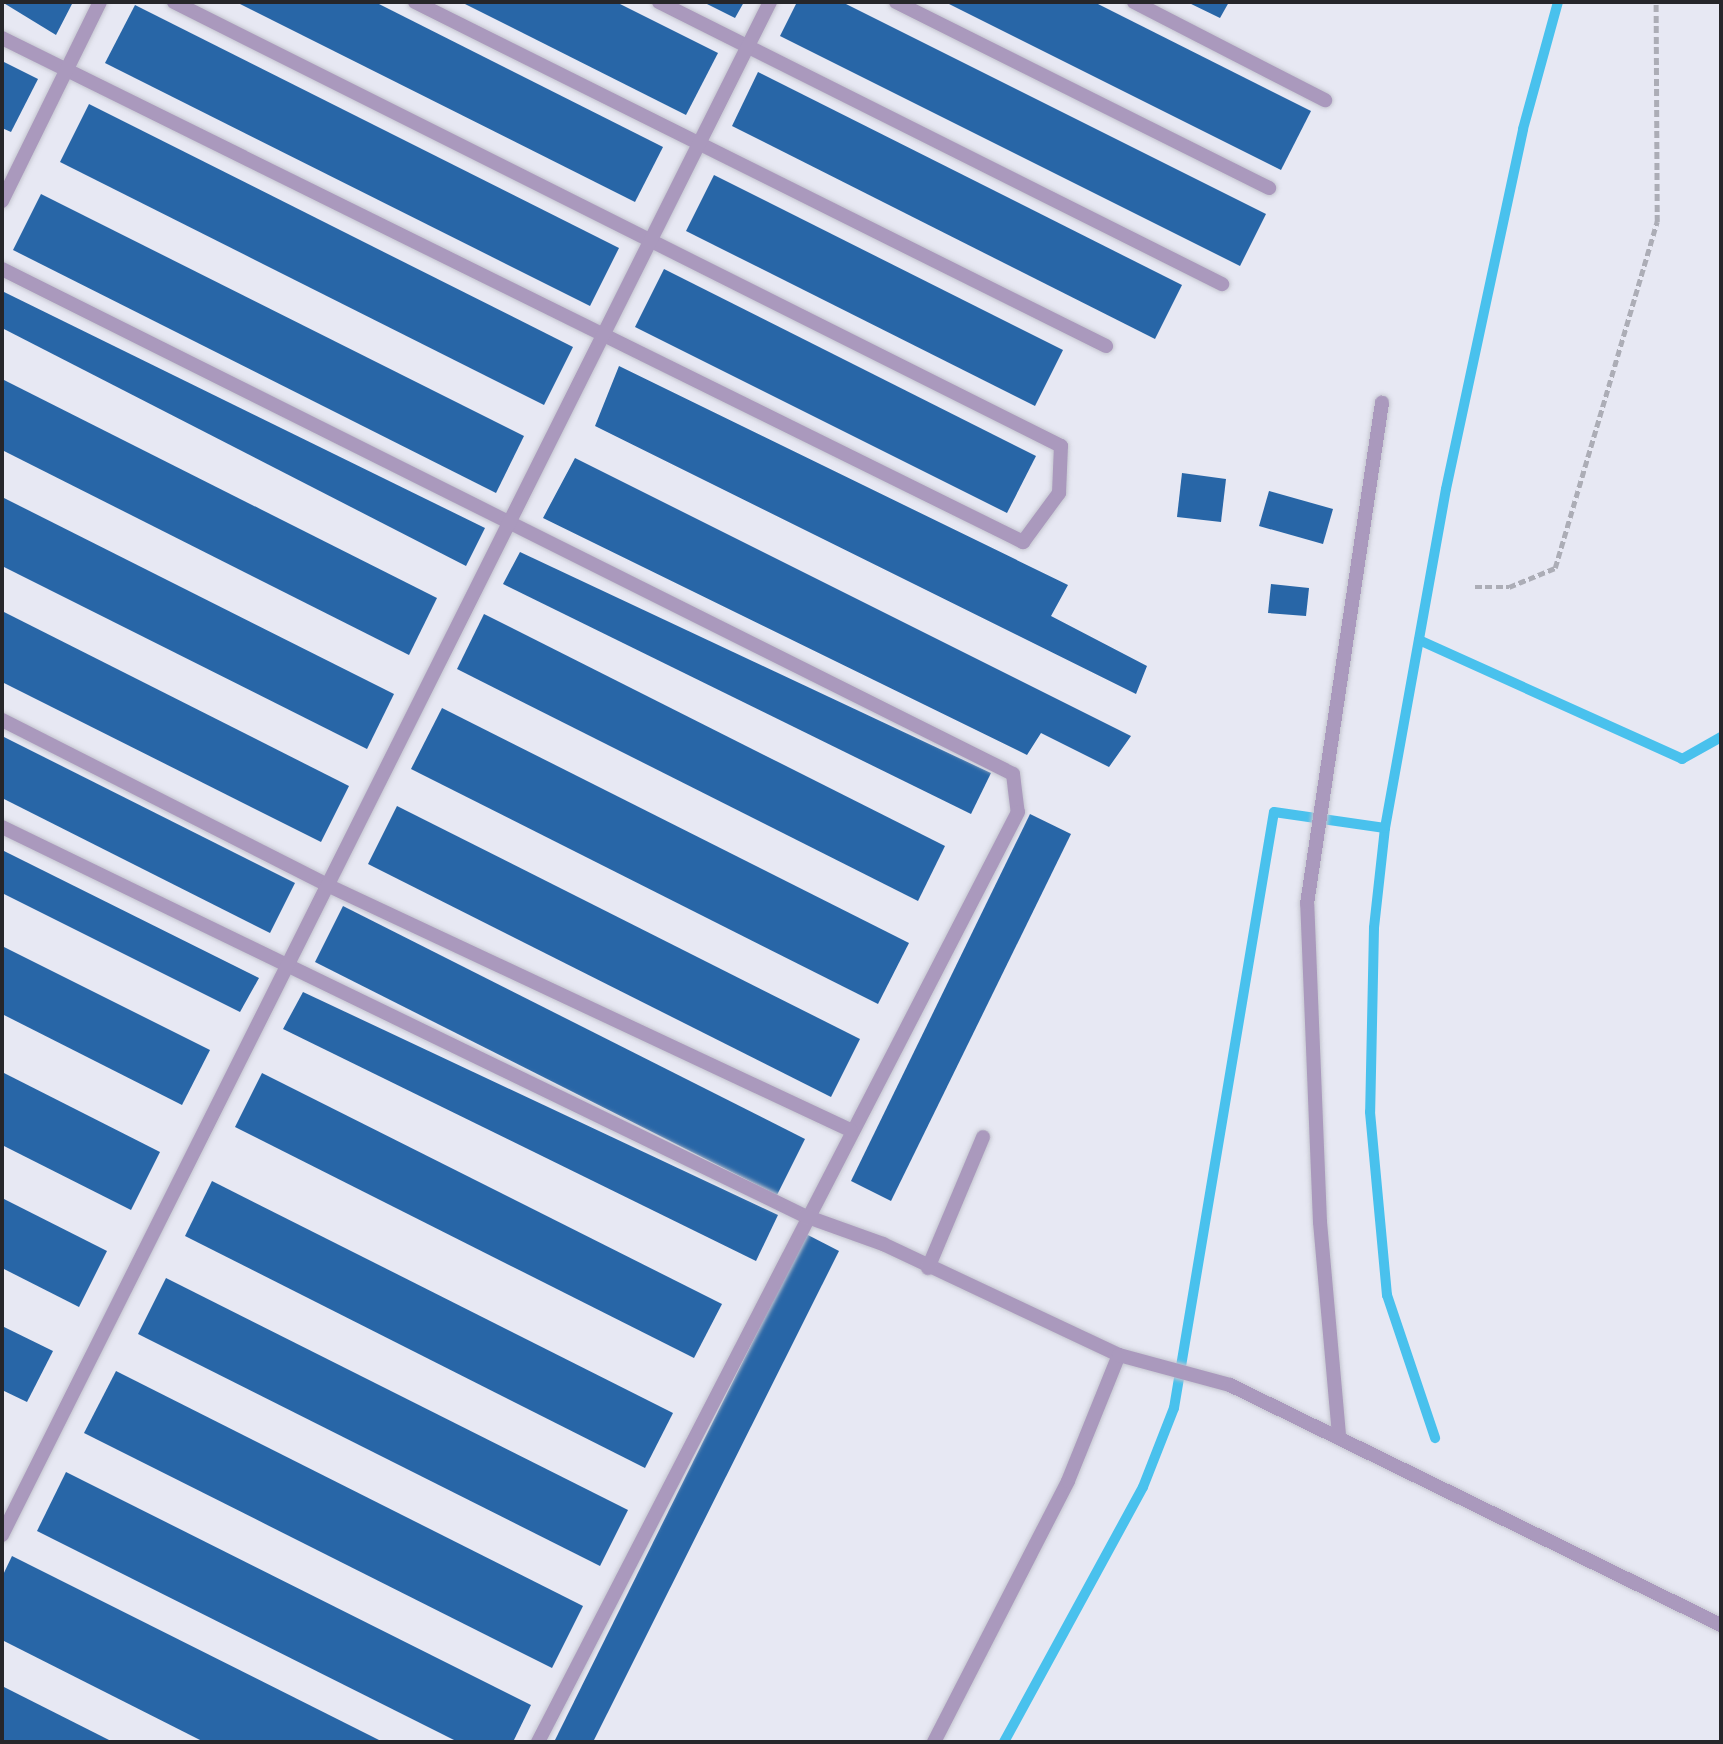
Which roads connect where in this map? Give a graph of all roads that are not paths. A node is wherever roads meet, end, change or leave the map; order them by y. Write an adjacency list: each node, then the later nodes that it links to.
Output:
1 (100, 2): 10 (lane)
2 (174, 2): 15 (lane)
3 (415, 2): 12 (lane)
4 (659, 2): 9 (lane)
5 (770, 2): 9 (lane)
6 (896, 2): 13 (lane)
7 (1134, 2): 11 (lane)
8 (2, 38): 10 (lane)
9 (748, 46): 12 (lane); 17 (lane)
10 (66, 70): 14 (lane); 18 (lane)
11 (1325, 100)
12 (699, 144): 15 (lane); 19 (lane)
13 (1269, 188)
14 (2, 201)
15 (651, 241): 18 (lane); 18 (lane)
16 (2, 269): 21 (lane)
17 (1222, 284)
18 (603, 335): 21 (lane)
19 (1106, 346)
20 (1382, 403): 31 (lane)
21 (509, 523): 24 (lane); 26 (lane)
22 (2, 720): 24 (lane)
23 (2, 827): 25 (lane)
24 (327, 885): 25 (lane); 26 (lane)
25 (285, 969): 28 (lane); 32 (lane)
26 (850, 1130): 28 (lane)
27 (983, 1137): 29 (lane)
28 (804, 1216): 29 (lane); 34 (lane)
29 (928, 1268): 30 (lane)
30 (1119, 1355): 31 (lane); 35 (lane)
31 (1339, 1435): 33 (lane)
32 (2, 1535)
33 (1721, 1625)
34 (538, 1742)
35 (934, 1742)

